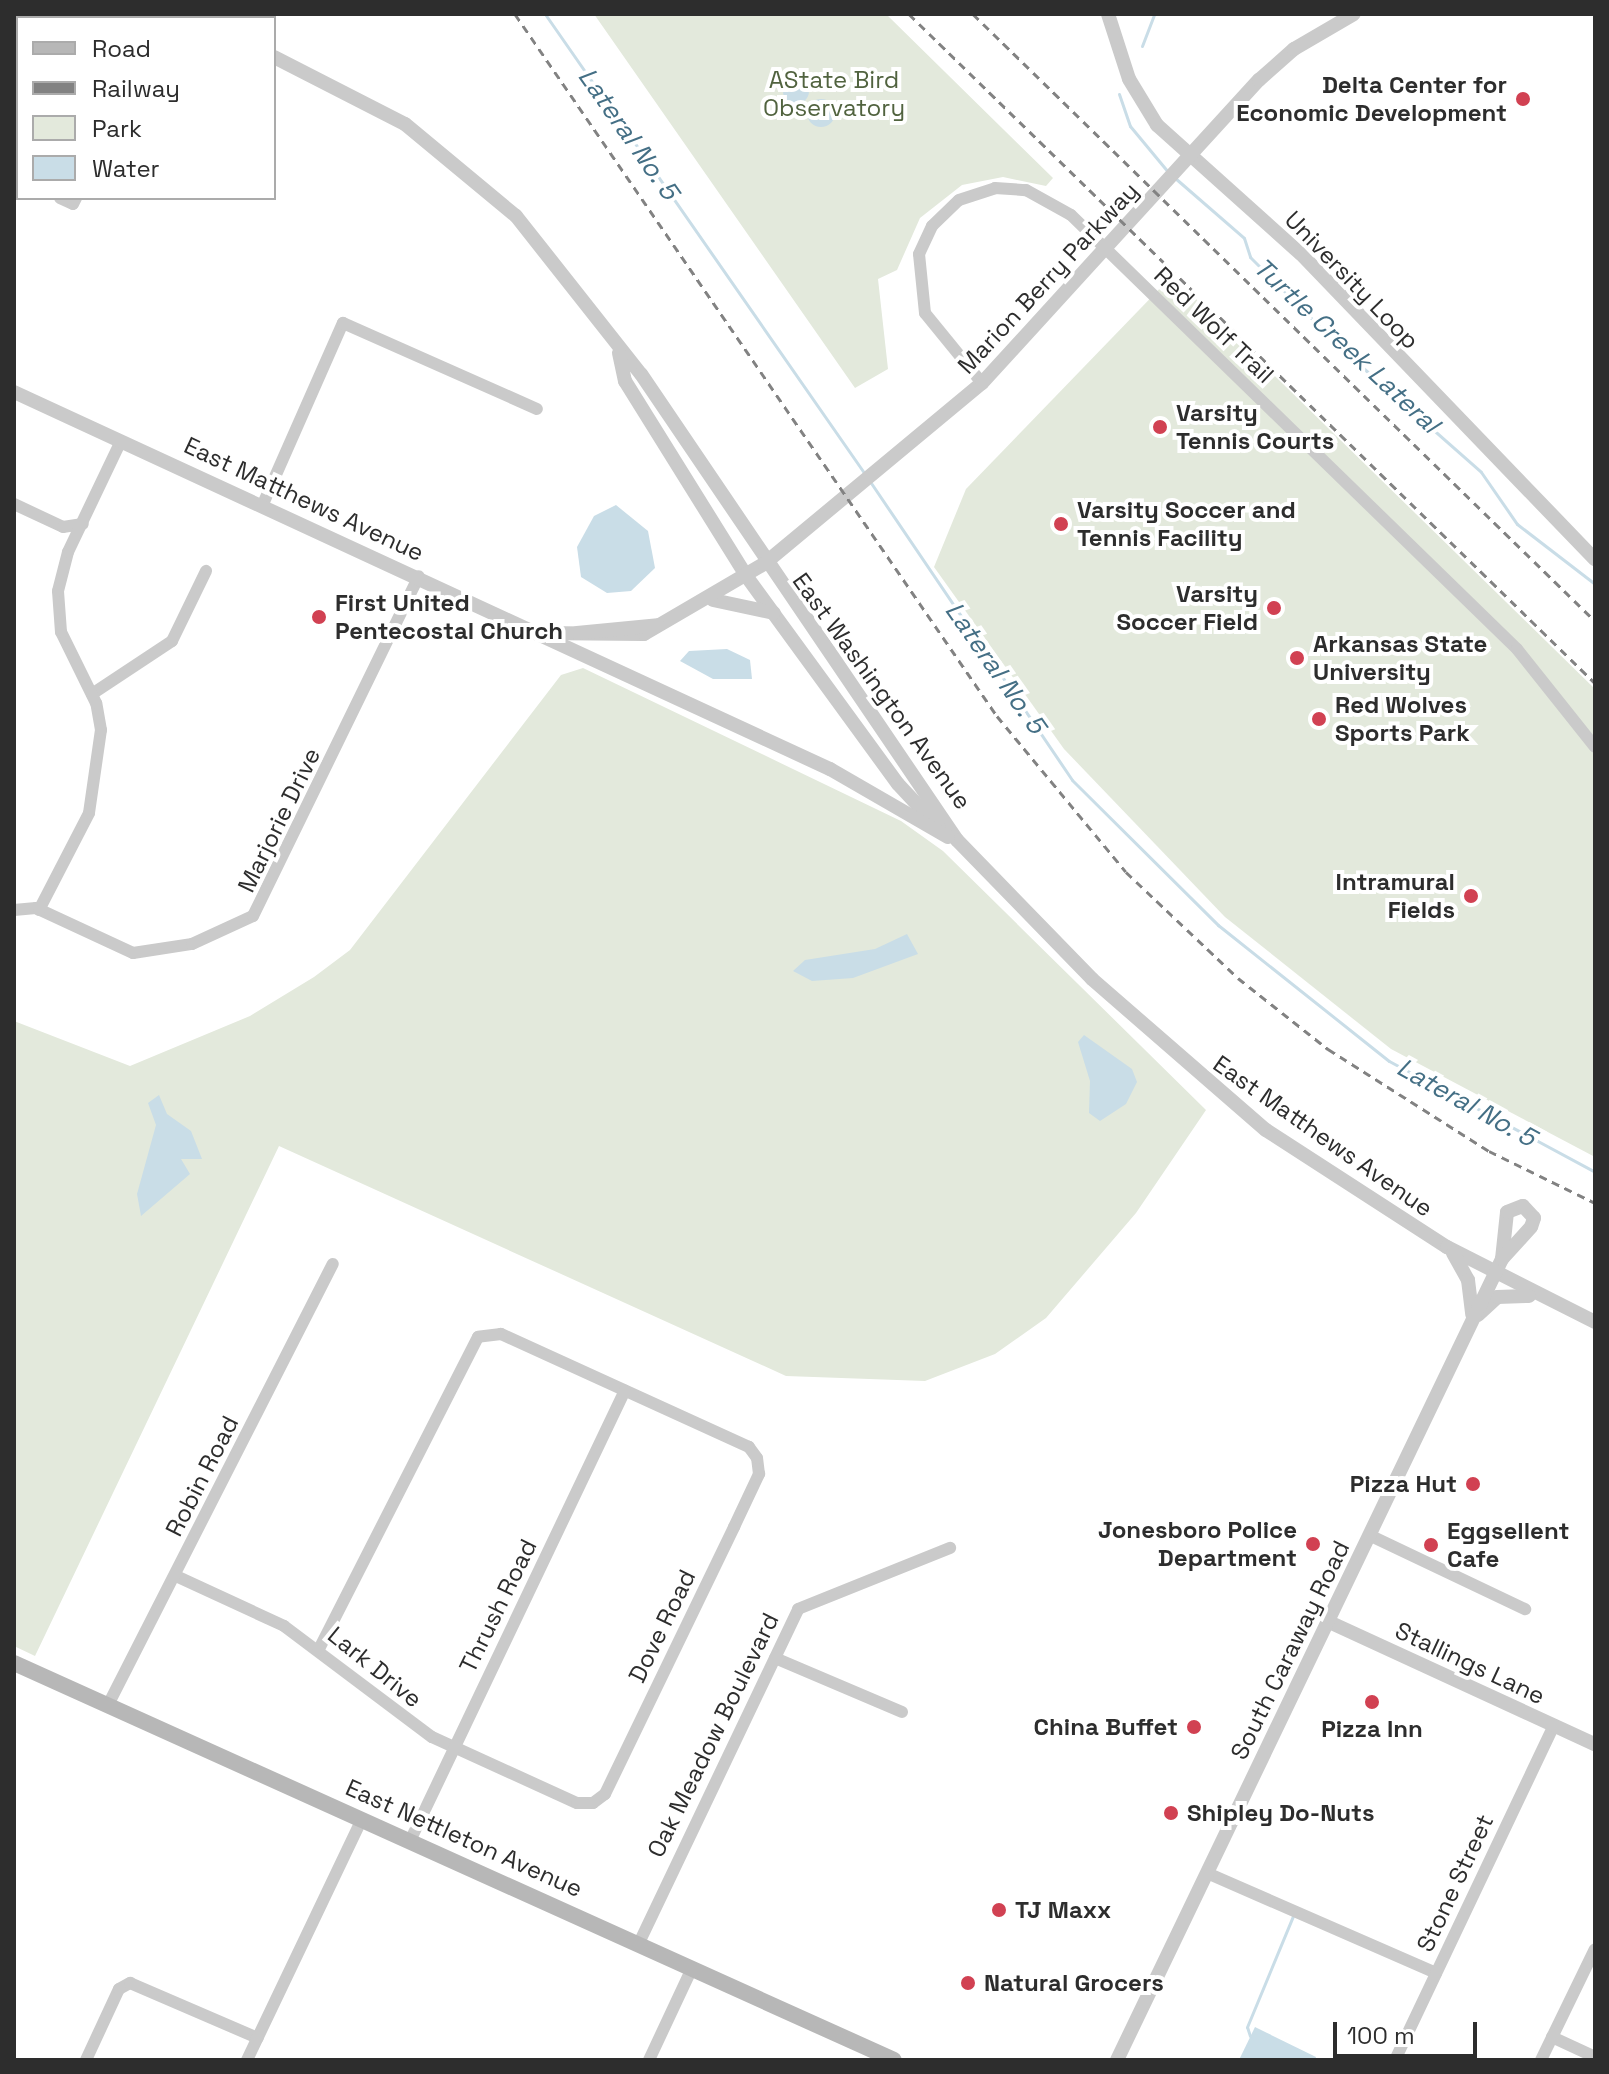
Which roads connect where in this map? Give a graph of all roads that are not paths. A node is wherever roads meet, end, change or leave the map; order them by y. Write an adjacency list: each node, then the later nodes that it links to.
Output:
1 (1108, 14): 12 (street, University Loop)
2 (1354, 14): 5 (street, Marion Berry Parkway)
3 (276, 58): 4 (street, East Washington Avenue)
4 (619, 353): 13 (street, East Washington Avenue); 16 (street, East Washington Avenue)
5 (982, 383): 13 (street, Marion Berry Parkway); 21 (street, Red Wolf Trail)
6 (14, 392): 8 (street, East Matthews Avenue)
7 (537, 409): 10 (street)
8 (121, 441): 10 (street, East Matthews Avenue); 11 (street)
9 (14, 504): 11 (street)
10 (263, 504): 15 (street, East Matthews Avenue)
11 (83, 524): 20 (street)
12 (1595, 560)
13 (764, 564): 16 (street, East Matthews Avenue); 22 (street, East Washington Avenue)
14 (206, 571): 20 (street)
15 (419, 576): 19 (street, East Matthews Avenue); 24 (street, Marjorie Drive)
16 (747, 577): 17 (street, East Matthews Avenue); 18 (street, East Washington Avenue)
17 (713, 600): 18 (street); 19 (street, East Matthews Avenue)
18 (774, 613): 22 (street, East Washington Avenue)
19 (538, 633): 22 (street)
20 (92, 694): 24 (street)
21 (1595, 747)
22 (952, 838): 25 (street, East Matthews Avenue)
23 (14, 910): 24 (street)
24 (39, 910)
25 (1447, 1247): 28 (street, East Matthews Avenue); 30 (street)
26 (1502, 1259): 28 (street, South Caraway Road)
27 (333, 1264): 35 (street, Robin Road)
28 (1494, 1274): 29 (street, East Matthews Avenue); 30 (street, South Caraway Road)
29 (1549, 1300): 30 (street); 31 (street, East Matthews Avenue)
30 (1472, 1321): 33 (street, South Caraway Road)
31 (1595, 1322)
32 (625, 1391): 38 (street); 45 (street, Thrush Road); 46 (street, Dove Road)
33 (1369, 1535): 36 (street); 37 (street, South Caraway Road)
34 (950, 1548): 39 (street, Oak Meadow Boulevard)
35 (176, 1576): 38 (street, Lark Drive); 41 (street, Robin Road)
36 (1525, 1609)
37 (1327, 1621): 43 (street, Stallings Lane); 49 (street, South Caraway Road)
38 (318, 1651): 45 (street, Lark Drive)
39 (775, 1658): 42 (street); 50 (street, Oak Meadow Boulevard)
40 (14, 1663): 41 (main road, East Nettleton Avenue)
41 (108, 1705): 47 (main road, East Nettleton Avenue)
42 (902, 1712)
43 (1554, 1725): 44 (street, Stallings Lane); 53 (street, Stone Street)
44 (1595, 1744)
45 (455, 1747): 46 (street, Lark Drive); 48 (street, Thrush Road)
46 (593, 1803)
47 (362, 1819): 48 (main road, East Nettleton Avenue); 55 (street)
48 (410, 1841): 50 (main road, East Nettleton Avenue)
49 (1207, 1873): 53 (street); 61 (street, South Caraway Road)
50 (639, 1943): 52 (main road, East Nettleton Avenue)
51 (1595, 1949): 54 (street)
52 (692, 1968): 59 (street); 60 (main road, East Nettleton Avenue)
53 (1436, 1973): 62 (street, Stone Street)
54 (1552, 2037): 56 (street); 63 (street)
55 (258, 2038): 57 (street); 58 (street)
56 (1595, 2057)
57 (86, 2060)
58 (247, 2060)
59 (649, 2060)
60 (894, 2060)
61 (1117, 2060)
62 (1395, 2060)
63 (1541, 2060)

